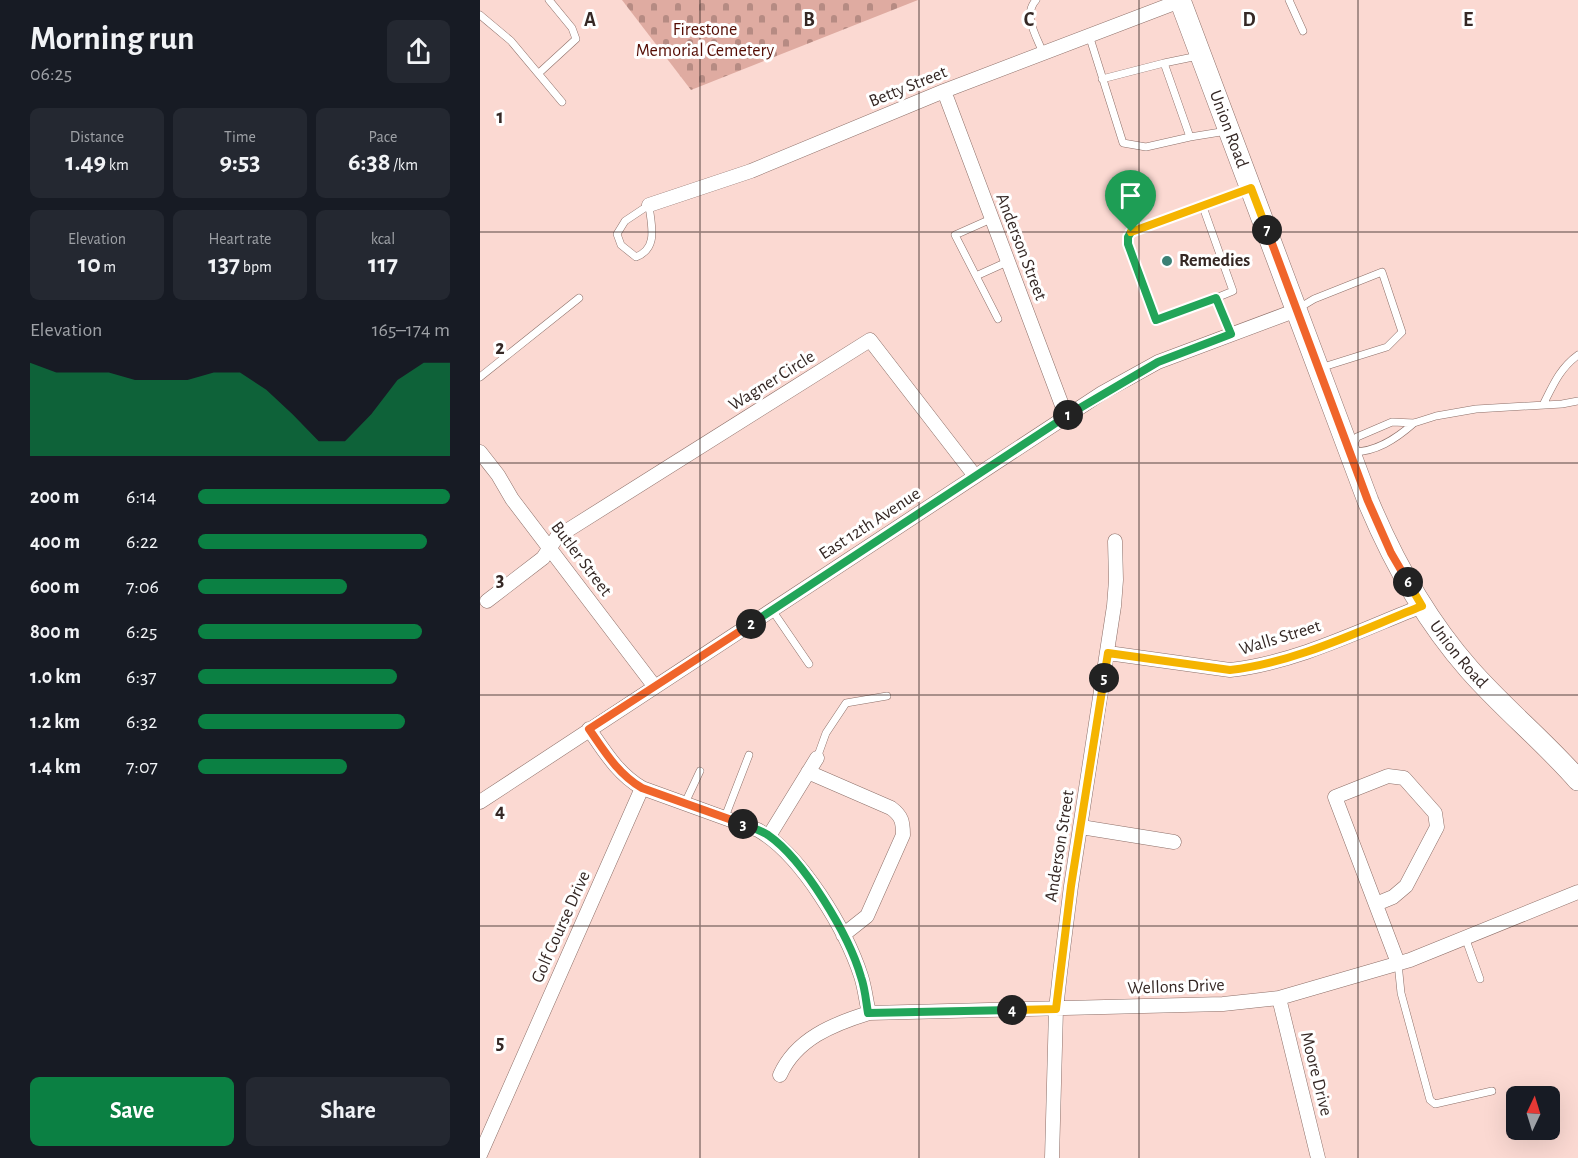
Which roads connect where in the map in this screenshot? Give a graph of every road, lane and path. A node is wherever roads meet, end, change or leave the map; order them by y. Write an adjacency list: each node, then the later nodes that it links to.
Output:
1 (549, 0): 11 (lane)
2 (1036, 0): 8 (lane)
3 (1181, 0): 7 (street, Betty Street); 9 (main road, Union Road)
4 (1289, 0): 6 (lane)
5 (480, 15): 11 (lane)
6 (1303, 31)
7 (1089, 35): 8 (street, Betty Street); 12 (lane)
8 (1043, 53): 13 (street, Betty Street)
9 (1201, 55): 10 (lane); 15 (main road, Union Road)
10 (1164, 63): 12 (lane); 16 (lane)
11 (538, 74): 14 (lane)
12 (1102, 79): 16 (lane)
13 (944, 91): 18 (street, Betty Street); 20 (street, Anderson Street)
14 (562, 102)
15 (1229, 131): 16 (lane); 17 (main road, Union Road)
16 (1190, 137)
17 (1251, 188): 19 (lane); 25 (main road, Union Road)
18 (649, 205): 18 (lane)
19 (1203, 207): 24 (lane); 24 (lane)
20 (992, 219): 21 (street, Anderson Street); 22 (lane)
21 (1008, 262): 22 (lane); 33 (street, Anderson Street)
22 (976, 276): 26 (lane)
23 (579, 298): 30 (lane)
24 (1216, 298): 27 (lane)
25 (1296, 310): 27 (street, East 12th Avenue); 29 (main road, Union Road); 29 (lane)
26 (998, 319)
27 (1231, 334): 33 (street, East 12th Avenue)
28 (1578, 355): 32 (lane)
29 (1318, 368): 36 (main road, Union Road)
30 (480, 377)
31 (1578, 401): 32 (lane)
32 (1543, 405): 34 (lane)
33 (1066, 416): 37 (street, East 12th Avenue)
34 (1414, 423): 36 (lane); 36 (lane)
35 (480, 452): 39 (street, Butler Street)
36 (1350, 452): 41 (main road, Union Road)
37 (975, 476): 39 (street, Wagner Circle); 42 (street, East 12th Avenue)
38 (1115, 541): 43 (street, Anderson Street)
39 (550, 547): 40 (street); 45 (street, Butler Street)
40 (487, 601)
41 (1422, 606): 43 (street, Walls Street); 52 (main road, Union Road)
42 (772, 610): 44 (lane); 45 (street, East 12th Avenue)
43 (1108, 653): 57 (street, Anderson Street)
44 (809, 664)
45 (655, 687): 47 (street, East 12th Avenue)
46 (887, 696): 49 (lane)
47 (589, 729): 53 (street); 54 (street, East 12th Avenue)
48 (749, 755): 56 (lane)
49 (817, 759): 51 (street)
50 (700, 771): 55 (lane)
51 (808, 772): 58 (street); 62 (street)
52 (1578, 780)
53 (642, 788): 55 (street); 71 (street, Golf Course Drive)
54 (483, 795)
55 (685, 803): 56 (street)
56 (725, 817): 58 (street)
57 (1081, 827): 59 (street); 67 (street, Anderson Street)
58 (769, 836): 62 (street)
59 (1174, 842)
60 (1578, 892): 63 (street, Wellons Drive)
61 (1376, 904): 61 (street); 64 (street)
62 (843, 935): 68 (street)
63 (1465, 937): 64 (street, Wellons Drive); 65 (lane)
64 (1398, 963): 66 (street, Wellons Drive); 70 (lane)
65 (1480, 980)
66 (1279, 998): 67 (street, Wellons Drive); 73 (street, Moore Drive)
67 (1056, 1009): 68 (street, Wellons Drive); 72 (street, Anderson Street)
68 (868, 1013): 69 (street, Wellons Drive)
69 (780, 1075)
70 (1492, 1091)
71 (480, 1155)
72 (1052, 1158)
73 (1318, 1158)

